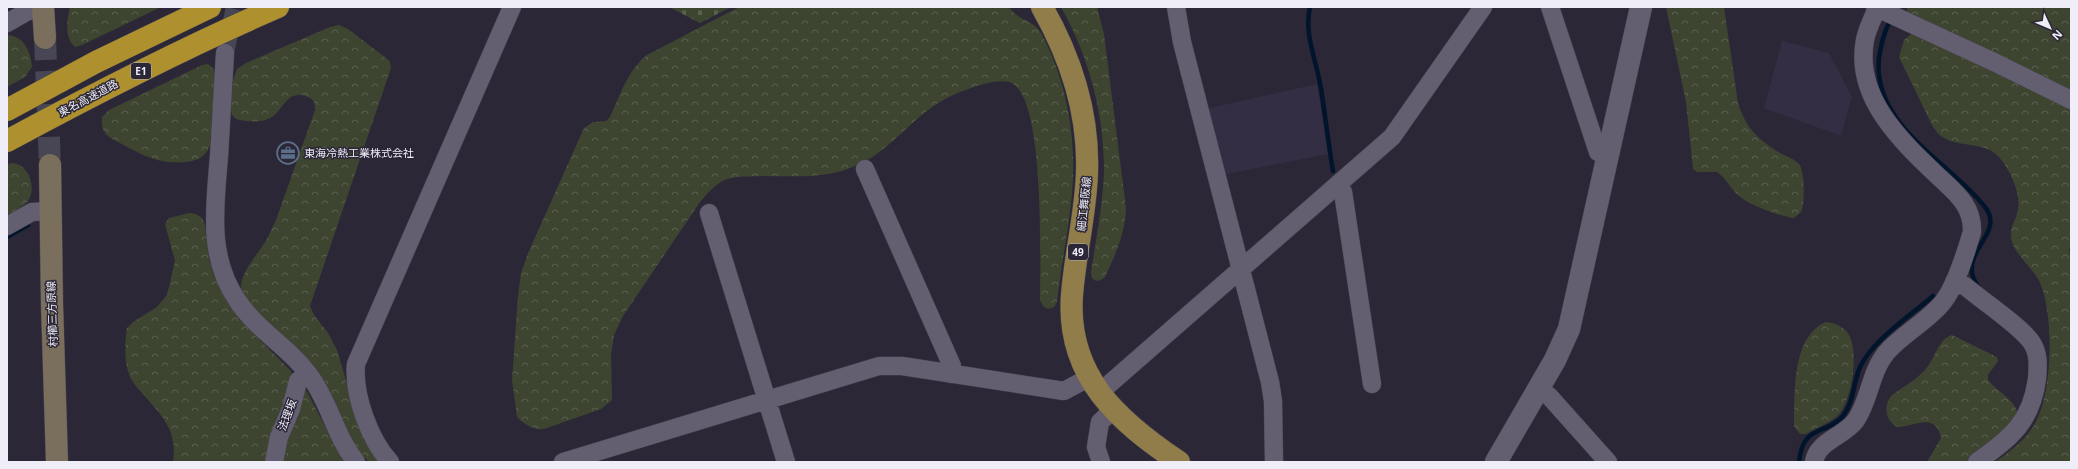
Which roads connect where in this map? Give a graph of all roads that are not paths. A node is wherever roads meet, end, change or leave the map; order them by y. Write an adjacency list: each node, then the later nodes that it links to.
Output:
1 (210, 7): 15 (highway, E1)
2 (278, 7): 16 (highway, 東名高速道路 / E1)
3 (512, 7): 35 (street)
4 (1042, 7): 30 (main road, 細江舞阪線 / 49)
5 (1176, 7): 24 (street)
6 (1483, 7): 20 (street)
7 (1550, 7): 17 (street)
8 (1641, 7): 17 (street)
9 (43, 8): 11 (street); 12 (main road)
10 (1876, 8): 14 (street); 25 (street)
11 (7, 23)
12 (45, 38)
13 (226, 53): 26 (street)
14 (2071, 100)
15 (7, 110)
16 (7, 141)
17 (1609, 155): 29 (street)
18 (50, 165): 21 (main road, 村櫛三方原線)
19 (865, 169): 27 (street)
20 (1337, 186): 24 (street); 28 (street)
21 (50, 211): 23 (street); 32 (main road, 村櫛三方原線)
22 (709, 213): 31 (street)
23 (7, 226)
24 (1241, 270): 30 (street); 40 (street)
25 (1954, 282): 43 (street); 44 (street)
26 (308, 373): 33 (street, 法理坂); 34 (street)
27 (951, 374): 30 (street); 31 (street)
28 (1372, 384)
29 (1538, 389): 41 (street); 42 (street)
30 (1100, 393): 38 (street); 39 (main road, 細江舞阪線 / 49)
31 (767, 400): 36 (street); 37 (street)
32 (57, 462)
33 (274, 462)
34 (356, 462)
35 (390, 462)
36 (564, 462)
37 (786, 462)
38 (1101, 462)
39 (1179, 462)
40 (1274, 462)
41 (1496, 462)
42 (1608, 462)
43 (1814, 462)
44 (1977, 462)

